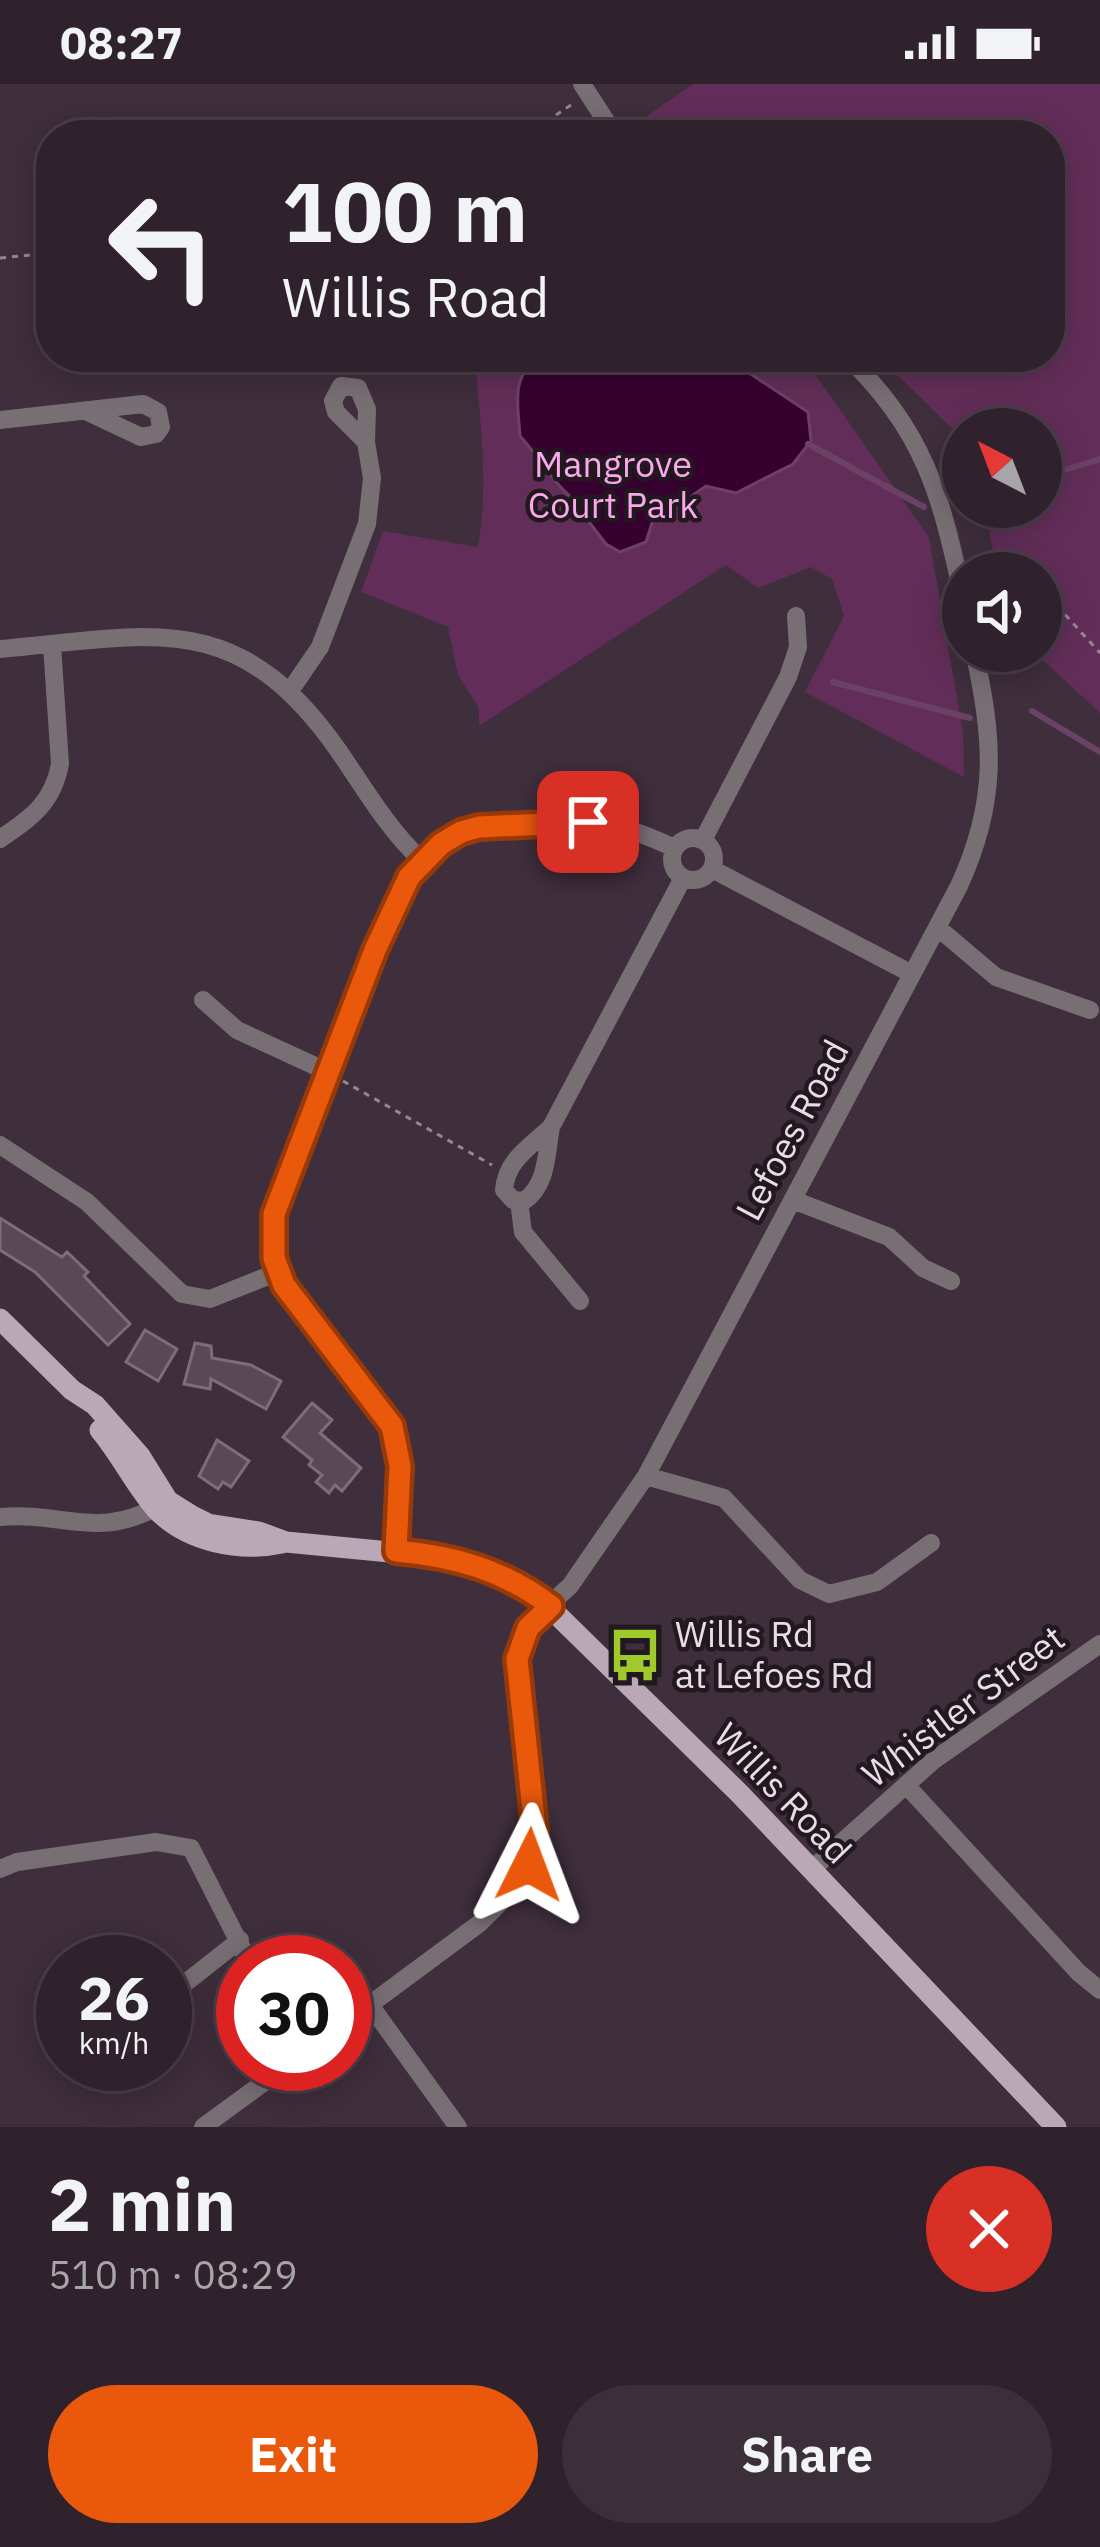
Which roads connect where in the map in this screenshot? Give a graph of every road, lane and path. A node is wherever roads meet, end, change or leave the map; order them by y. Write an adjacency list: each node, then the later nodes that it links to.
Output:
1 (591, 87): 2 (path); 3 (street)
2 (546, 120)
3 (608, 120)
4 (36, 255): 5 (path)
5 (0, 258)
6 (862, 372): 10 (street)
7 (86, 411): 8 (street)
8 (0, 420)
9 (366, 442): 17 (street)
10 (952, 552)
11 (1062, 611): 15 (path)
12 (796, 616): 19 (street)
13 (52, 644): 14 (street); 17 (street); 18 (street)
14 (0, 649)
15 (1100, 653)
16 (978, 672): 24 (street, Lefoes Road)
17 (290, 691): 21 (street)
18 (0, 839)
19 (704, 840): 20 (street); 22 (street)
20 (674, 848): 21 (street); 23 (street)
21 (422, 861): 28 (street)
22 (712, 869): 23 (street); 25 (street)
23 (682, 878): 29 (street)
24 (937, 927): 25 (street, Lefoes Road); 27 (street)
25 (912, 974): 32 (street, Lefoes Road)
26 (203, 1000): 28 (street)
27 (1090, 1010)
28 (326, 1071): 31 (path); 34 (street)
29 (551, 1126): 31 (street); 33 (street)
30 (0, 1145): 34 (street)
31 (507, 1173): 33 (street)
32 (793, 1199): 35 (street); 38 (street, Lefoes Road)
33 (519, 1202): 36 (street)
34 (278, 1272): 42 (street)
35 (951, 1281)
36 (580, 1301)
37 (0, 1318): 39 (main road)
38 (646, 1476): 41 (street); 43 (street, Lefoes Road)
39 (162, 1505): 40 (street); 42 (main road, Willis Road)
40 (0, 1517)
41 (931, 1543)
42 (396, 1551): 43 (main road, Willis Road)
43 (551, 1606): 47 (main road, Willis Road); 52 (street, Lefoes Road)
44 (1100, 1644): 45 (street, Whistler Street)
45 (906, 1785): 47 (street, Whistler Street); 51 (street)
46 (0, 1869): 48 (street)
47 (812, 1869): 57 (main road, Willis Road)
48 (237, 1935)
49 (216, 1959): 50 (street)
50 (192, 1978)
51 (1100, 1990)
52 (372, 2003)
53 (372, 2008): 56 (street)
54 (252, 2091): 55 (street)
55 (203, 2127)
56 (458, 2127)
57 (1056, 2127)

